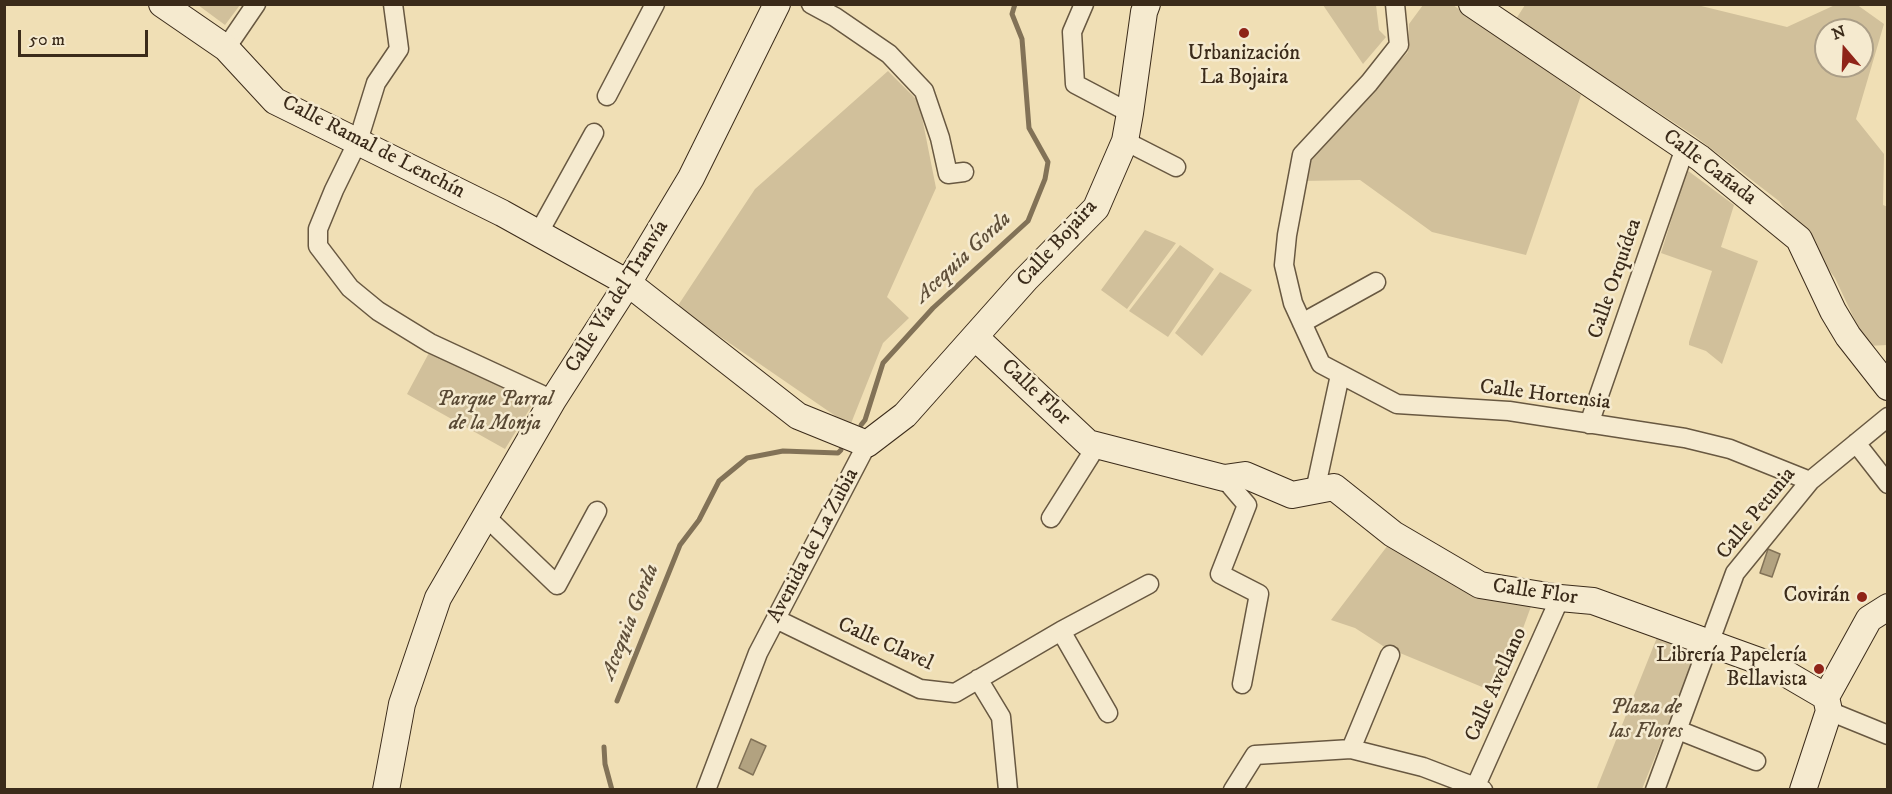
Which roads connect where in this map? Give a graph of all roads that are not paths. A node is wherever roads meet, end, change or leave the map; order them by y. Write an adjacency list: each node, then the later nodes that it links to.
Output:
1 (162, 4): 11 (street, Calle Ramal de Lenchín)
2 (256, 4): 11 (street)
3 (393, 4): 15 (street)
4 (655, 4): 12 (street)
5 (777, 4): 22 (street, Calle Vía del Tranvía)
6 (811, 4): 19 (street)
7 (1084, 4): 13 (street)
8 (1147, 4): 13 (street, Calle Bojaira)
9 (1395, 4): 23 (street, Calle Hortensia)
10 (1472, 4): 17 (street, Calle Cañada)
11 (226, 48): 15 (street, Calle Ramal de Lenchín)
12 (608, 96)
13 (1131, 113): 16 (street, Calle Bojaira)
14 (594, 133): 20 (street)
15 (358, 141): 20 (street, Calle Ramal de Lenchín); 27 (street)
16 (1125, 141): 18 (street); 24 (street, Calle Bojaira)
17 (1685, 148): 26 (street, Calle Cañada); 29 (street, Calle Orquídea)
18 (1176, 167)
19 (964, 172)
20 (538, 234): 22 (street, Calle Ramal de Lenchín)
21 (1376, 282): 23 (street)
22 (628, 283): 27 (street, Calle Vía del Tranvía); 31 (street, Calle Ramal de Lenchín)
23 (1302, 322): 25 (street, Calle Hortensia)
24 (975, 337): 31 (street, Avenida de La Zubia); 32 (street, Calle Flor)
25 (1340, 375): 29 (street, Calle Hortensia); 36 (street)
26 (1887, 387)
27 (553, 400): 38 (street, Calle Vía del Tranvía)
28 (1887, 417): 30 (street, Calle Petunia)
29 (1589, 424): 34 (street, Calle Hortensia)
30 (1856, 443): 34 (street, Calle Petunia); 35 (street)
31 (867, 444): 43 (street, Avenida de La Zubia)
32 (1097, 445): 33 (street, Calle Flor); 39 (street)
33 (1224, 478): 36 (street, Calle Flor); 48 (street)
34 (1810, 481): 45 (street, Calle Petunia)
35 (1887, 484)
36 (1316, 491): 41 (street, Calle Flor)
37 (597, 511): 38 (street)
38 (484, 515): 56 (street, Calle Vía del Tranvía)
39 (1051, 518)
40 (1149, 584): 44 (street, Calle Clavel)
41 (1560, 598): 45 (street, Calle Flor); 55 (street, Calle Avellano)
42 (1887, 607): 49 (street)
43 (776, 619): 47 (street, Calle Clavel); 57 (street, Avenida de La Zubia)
44 (1061, 631): 47 (street, Calle Clavel); 50 (street)
45 (1711, 643): 49 (street, Calle Flor); 51 (street, Calle Petunia)
46 (1390, 655): 53 (street)
47 (978, 679): 58 (street)
48 (1242, 684)
49 (1828, 704): 52 (street); 61 (street)
50 (1108, 713)
51 (1678, 730): 54 (street); 60 (street, Calle Petunia)
52 (1887, 735)
53 (1351, 749): 55 (street); 59 (street)
54 (1756, 761)
55 (1478, 788)
56 (386, 789)
57 (706, 789)
58 (1008, 789)
59 (1233, 789)
60 (1655, 789)
61 (1803, 789)

